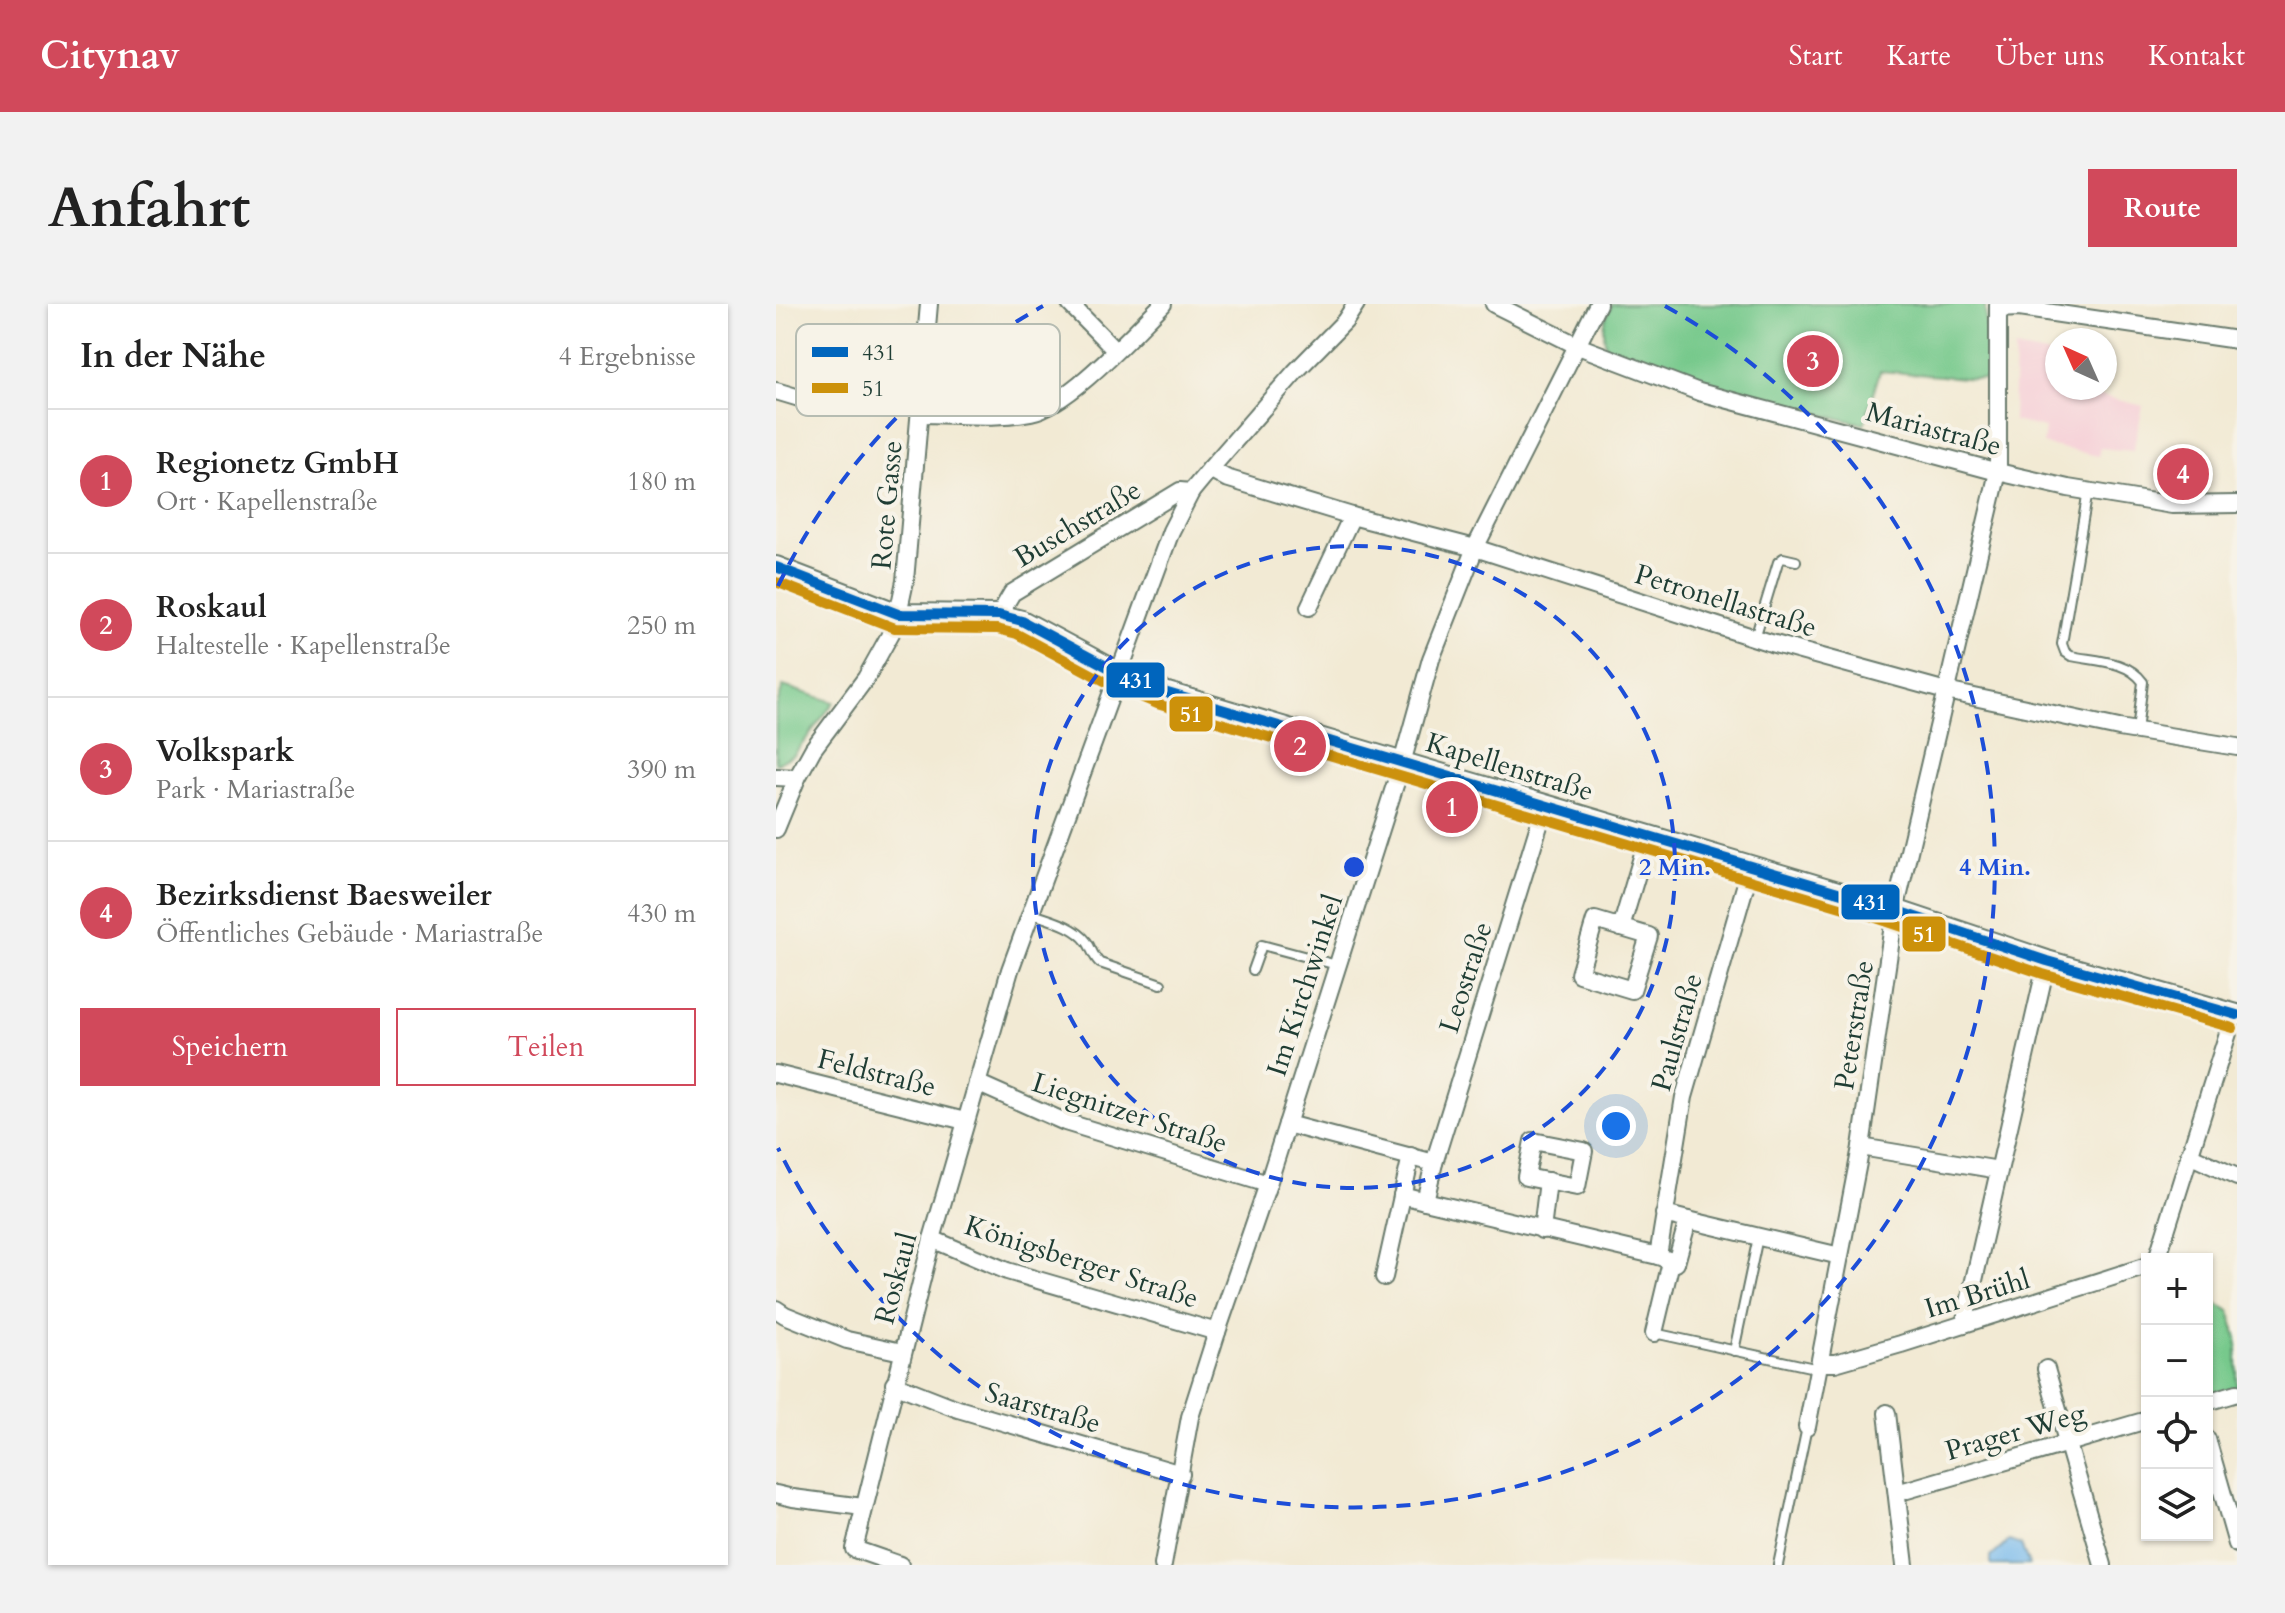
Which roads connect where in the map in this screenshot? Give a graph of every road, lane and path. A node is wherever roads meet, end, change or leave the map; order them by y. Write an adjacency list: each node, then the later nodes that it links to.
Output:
1 (929, 304): 8 (street, Rote Gasse)
2 (1070, 304): 11 (street)
3 (1163, 304): 11 (street)
4 (1356, 304): 16 (street, Roskaul)
5 (1494, 304): 10 (street, Mariastraße)
6 (1598, 304): 10 (street, Im Kirchwinkel)
7 (1998, 306): 9 (street); 17 (street, Peterstraße)
8 (927, 324)
9 (2237, 340)
10 (1578, 346): 17 (street, Mariastraße); 22 (street, Im Kirchwinkel)
11 (1115, 350): 14 (street)
12 (776, 391): 13 (street)
13 (796, 397)
14 (1060, 400)
15 (920, 416): 26 (street, Rote Gasse)
16 (1210, 469): 19 (street, Roskaul); 21 (street, Petronellastraße)
17 (1998, 472): 18 (street, Mariastraße); 30 (street, Peterstraße)
18 (2088, 491): 20 (street, Mariastraße); 31 (lane)
19 (1191, 492): 27 (street, Buschstraße); 29 (street, Roskaul)
20 (2237, 504)
21 (1352, 516): 22 (street, Petronellastraße); 25 (street)
22 (1475, 548): 28 (street, Petronellastraße); 33 (street, Im Kirchwinkel)
23 (1796, 561): 28 (lane)
24 (776, 567): 26 (street, Kapellenstraße)
25 (1309, 607)
26 (898, 614): 27 (street, Kapellenstraße); 35 (street, Rote Gasse)
27 (999, 615): 29 (street, Kapellenstraße)
28 (1755, 638): 30 (street, Petronellastraße)
29 (1119, 673): 33 (street, Kapellenstraße); 41 (street, Roskaul)
30 (1946, 691): 31 (street, Petronellastraße); 40 (street, Peterstraße)
31 (2136, 731): 32 (street, Petronellastraße)
32 (2237, 747)
33 (1402, 763): 36 (street, Kapellenstraße); 44 (street, Im Kirchwinkel)
34 (776, 777): 35 (street)
35 (797, 778): 37 (street, Rote Gasse)
36 (1545, 806): 38 (street, Kapellenstraße); 55 (street, Leostraße)
37 (776, 829)
38 (1648, 837): 39 (street, Kapellenstraße); 42 (street)
39 (1751, 866): 40 (street, Kapellenstraße); 62 (street, Paulstraße)
40 (1895, 911): 43 (street, Kapellenstraße); 52 (street, Peterstraße)
41 (1030, 912): 46 (lane); 49 (street, Roskaul)
42 (1621, 928): 42 (street)
43 (2047, 961): 47 (street, Kapellenstraße); 56 (street)
44 (1338, 965): 45 (lane); 51 (street, Im Kirchwinkel)
45 (1253, 970)
46 (1161, 984)
47 (2236, 1014): 53 (street)
48 (776, 1074): 50 (street, Feldstraße)
49 (977, 1083): 50 (street, Roskaul); 59 (street, Liegnitzer Straße)
50 (965, 1121): 66 (street, Roskaul)
51 (1287, 1124): 54 (street); 59 (street, Im Kirchwinkel)
52 (1861, 1147): 56 (street); 68 (street, Peterstraße)
53 (2189, 1155): 57 (street); 67 (street)
54 (1411, 1156): 55 (street); 60 (street)
55 (1434, 1163): 61 (street, Leostraße)
56 (1999, 1170): 73 (street)
57 (2237, 1177)
58 (1548, 1181): 64 (street)
59 (1268, 1184): 74 (street, Im Kirchwinkel)
60 (1402, 1195): 61 (street); 71 (street)
61 (1425, 1201): 64 (street)
62 (1664, 1214): 63 (street); 69 (street, Paulstraße)
63 (1688, 1220): 65 (street); 69 (street, Paulstraße)
64 (1542, 1230): 69 (street)
65 (1758, 1237): 68 (street); 76 (lane)
66 (932, 1239): 74 (street, Königsberger Straße); 77 (street, Roskaul)
67 (2159, 1253)
68 (1840, 1256): 78 (street, Peterstraße)
69 (1664, 1259): 75 (street, Paulstraße)
70 (2141, 1268): 73 (street, Im Brühl)
71 (1384, 1277)
72 (776, 1309): 77 (street)
73 (1964, 1324): 78 (street, Im Brühl)
74 (1217, 1332): 88 (street, Im Kirchwinkel)
75 (1654, 1333): 76 (lane)
76 (1734, 1351): 78 (lane)
77 (902, 1352): 80 (street, Roskaul)
78 (1819, 1366): 85 (street, Peterstraße)
79 (2046, 1369): 86 (street)
80 (894, 1384): 88 (street, Saarstraße); 91 (street, Roskaul)
81 (2237, 1393): 82 (street)
82 (2213, 1400)
83 (1887, 1413): 89 (street)
84 (2141, 1422): 86 (street, Prager Weg)
85 (1807, 1427): 95 (lane, Peterstraße)
86 (2066, 1445): 89 (street, Prager Weg); 97 (street)
87 (2213, 1460): 92 (street)
88 (1181, 1474): 94 (street, Im Kirchwinkel)
89 (1897, 1493): 96 (street)
90 (776, 1494): 91 (street)
91 (863, 1507): 93 (street, Roskaul)
92 (2237, 1544)
93 (900, 1565)
94 (1163, 1565)
95 (1778, 1565)
96 (1905, 1565)
97 (2103, 1565)

